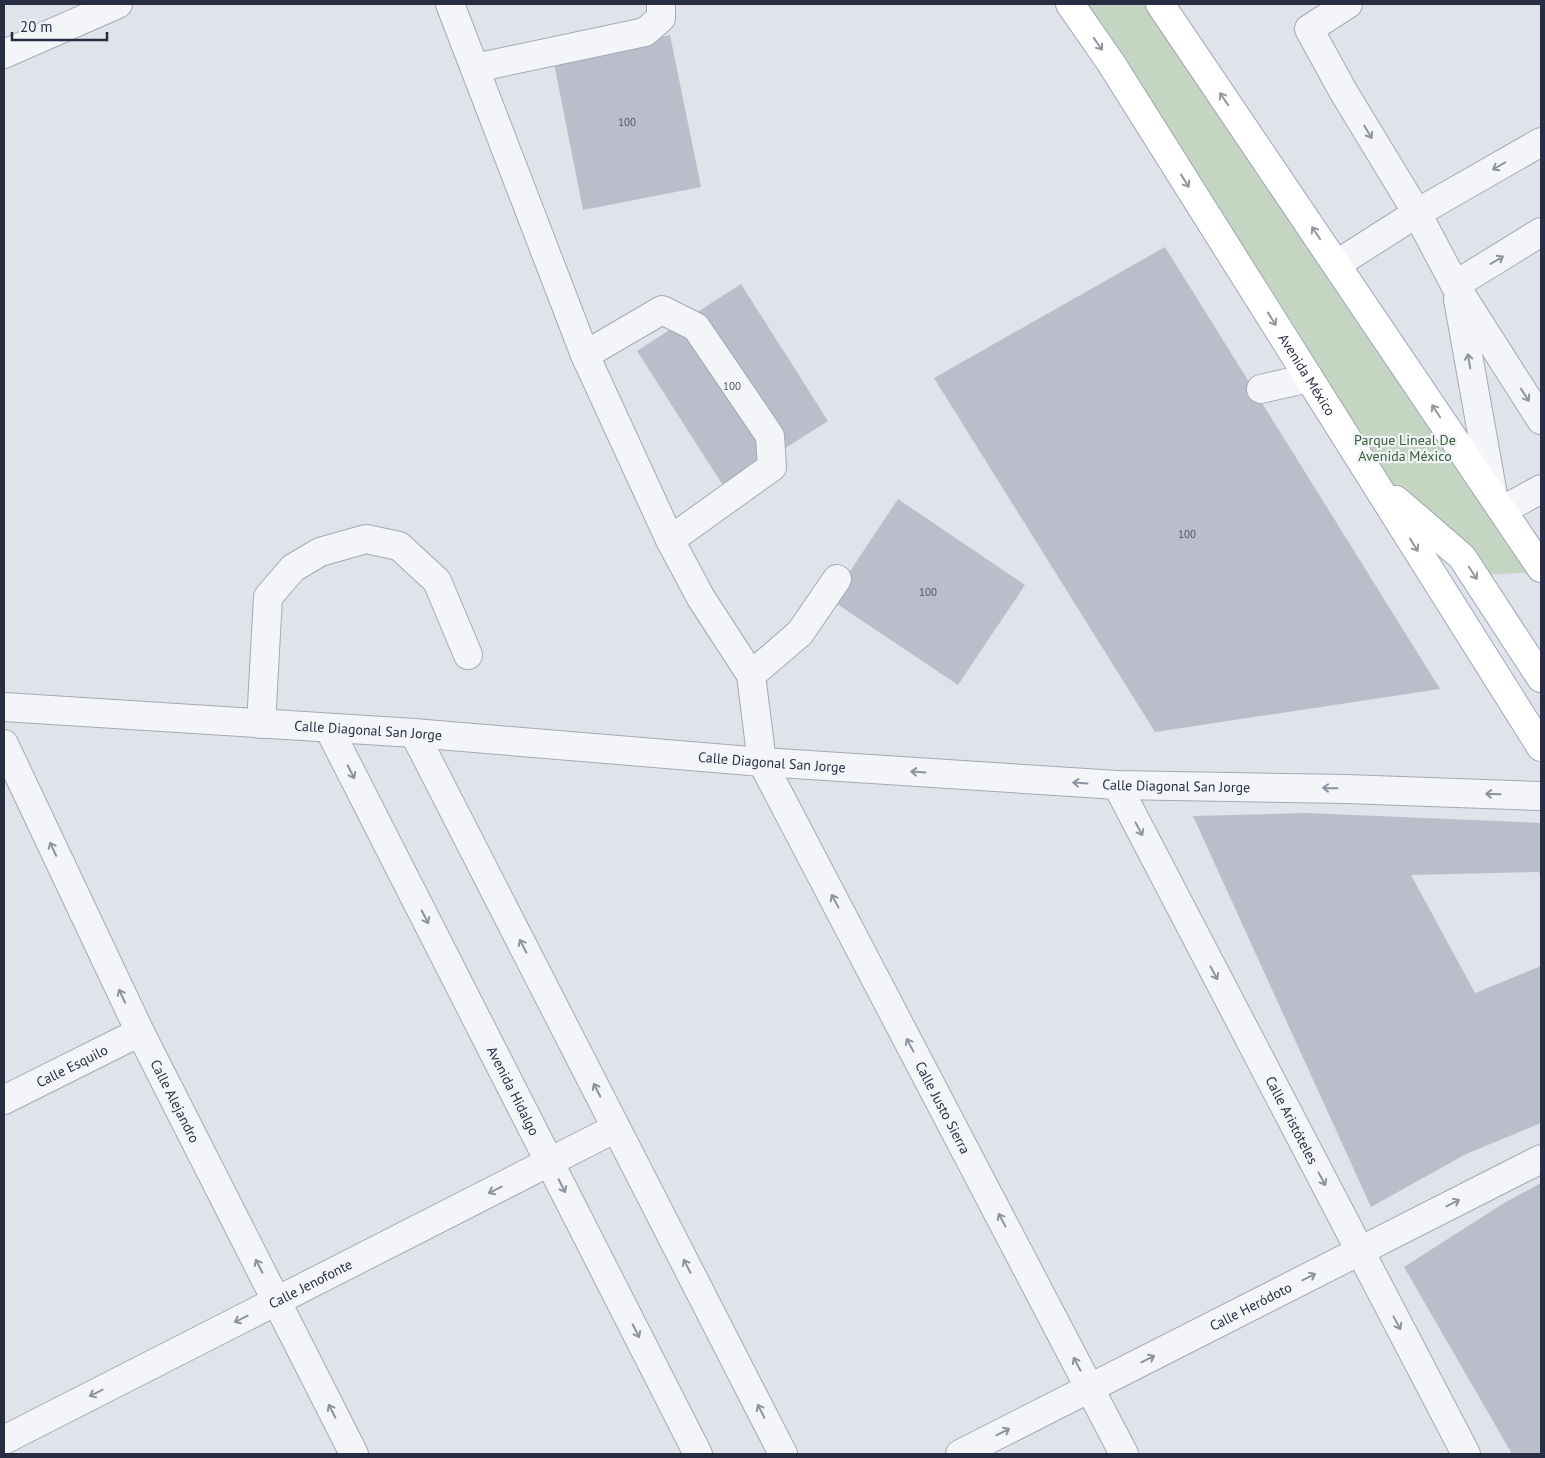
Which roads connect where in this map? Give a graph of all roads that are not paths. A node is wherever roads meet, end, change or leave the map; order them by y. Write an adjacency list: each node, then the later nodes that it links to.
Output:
1 (118, 4): 7 (street)
2 (450, 4): 8 (street)
3 (660, 4): 8 (street)
4 (1070, 4): 15 (main road, Avenida México, one-way to 15)
5 (1160, 4): 12 (main road, one-way to 5)
6 (1348, 4): 10 (street, one-way to 10)
7 (4, 54)
8 (475, 68): 14 (street)
9 (1541, 142): 10 (street, one-way to 10)
10 (1417, 213): 12 (street); 13 (street)
11 (1541, 232): 13 (street, one-way to 11)
12 (1337, 264): 20 (main road, one-way to 12)
13 (1455, 285): 17 (street, one-way to 17); 20 (street, one-way to 13)
14 (585, 355): 21 (street); 21 (street)
15 (1309, 378): 16 (street); 18 (main road, Avenida México)
16 (1261, 388)
17 (1541, 420)
18 (1374, 481): 26 (main road, one-way to 26); 32 (main road, Avenida México, one-way to 32)
19 (1541, 489): 20 (street)
20 (1498, 502): 22 (main road)
21 (670, 540): 25 (street)
22 (1541, 568)
23 (837, 579): 25 (street)
24 (468, 655): 28 (street)
25 (751, 676): 33 (street)
26 (1541, 678)
27 (4, 707): 28 (street, Calle Diagonal San Jorge)
28 (261, 724): 29 (street, Calle Diagonal San Jorge)
29 (329, 729): 30 (street, Calle Diagonal San Jorge); 40 (street, Avenida Hidalgo, one-way to 40)
30 (414, 733): 33 (street, Calle Diagonal San Jorge); 38 (street, one-way to 30)
31 (4, 744): 36 (street, Calle Alejandro, one-way to 31)
32 (1541, 748)
33 (762, 762): 34 (street, Calle Diagonal San Jorge, one-way to 33); 43 (street, Calle Justo Sierra, one-way to 33)
34 (1117, 786): 35 (street, Calle Diagonal San Jorge, one-way to 34); 41 (street, Calle Aristóteles, one-way to 41)
35 (1541, 796)
36 (140, 1032): 37 (street, Calle Esquilo); 42 (street, Calle Alejandro, one-way to 36)
37 (4, 1100)
38 (616, 1128): 40 (street, Calle Jenofonte); 47 (street, one-way to 38)
39 (1541, 1159): 41 (street, Calle Heródoto, one-way to 39)
40 (550, 1162): 42 (street, Calle Jenofonte, one-way to 42); 46 (street, Avenida Hidalgo, one-way to 46)
41 (1359, 1251): 43 (street, Calle Heródoto, one-way to 41); 50 (street, Calle Aristóteles, one-way to 50)
42 (277, 1301): 44 (street, Calle Jenofonte, one-way to 44); 45 (street, Calle Alejandro, one-way to 42)
43 (1090, 1388): 48 (street, Calle Heródoto, one-way to 43); 49 (street, Calle Justo Sierra)
44 (10, 1444)
45 (354, 1454)
46 (698, 1454)
47 (783, 1454)
48 (960, 1454)
49 (1124, 1454)
50 (1466, 1454)

